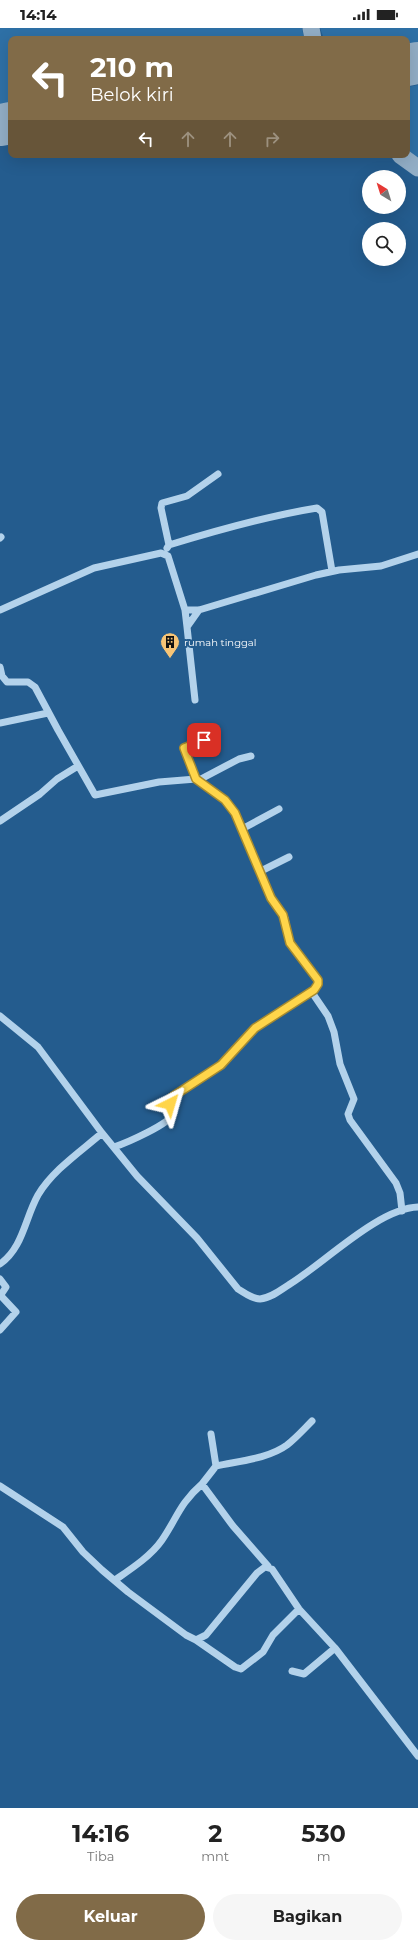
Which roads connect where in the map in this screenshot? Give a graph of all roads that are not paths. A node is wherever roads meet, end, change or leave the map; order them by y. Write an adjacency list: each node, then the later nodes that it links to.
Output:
1 (218, 474): 2 (street)
2 (169, 545): 3 (street); 5 (street)
3 (165, 554): 6 (street); 7 (street)
4 (418, 554): 5 (street)
5 (332, 571): 8 (street)
6 (0, 610)
7 (185, 610): 8 (street); 9 (street)
8 (199, 610): 9 (street)
9 (188, 627): 11 (street)
10 (0, 667): 12 (street)
11 (195, 700)
12 (48, 713): 13 (street); 16 (street)
13 (0, 723)
14 (204, 740): 17 (street)
15 (251, 756): 17 (street)
16 (78, 766): 17 (street); 19 (street)
17 (197, 780): 20 (street)
18 (279, 809): 20 (street)
19 (0, 821)
20 (242, 829): 22 (street)
21 (289, 857): 22 (street)
22 (261, 871): 23 (street)
23 (311, 991): 26 (street); 28 (street)
24 (0, 1016): 25 (street)
25 (102, 1133): 26 (street); 29 (street)
26 (114, 1147): 28 (street)
27 (418, 1207): 28 (street)
28 (402, 1211)
29 (0, 1264)
30 (0, 1279): 31 (street)
31 (0, 1296): 32 (street)
32 (0, 1330)
33 (312, 1421): 35 (street)
34 (211, 1434): 35 (street)
35 (216, 1466): 36 (street)
36 (202, 1484): 38 (street); 39 (street)
37 (0, 1486): 39 (street)
38 (268, 1566): 40 (street); 41 (street)
39 (115, 1580): 41 (street)
40 (299, 1609): 41 (street); 42 (street)
41 (196, 1640)
42 (335, 1648): 43 (street); 44 (street)
43 (292, 1671)
44 (418, 1756)

